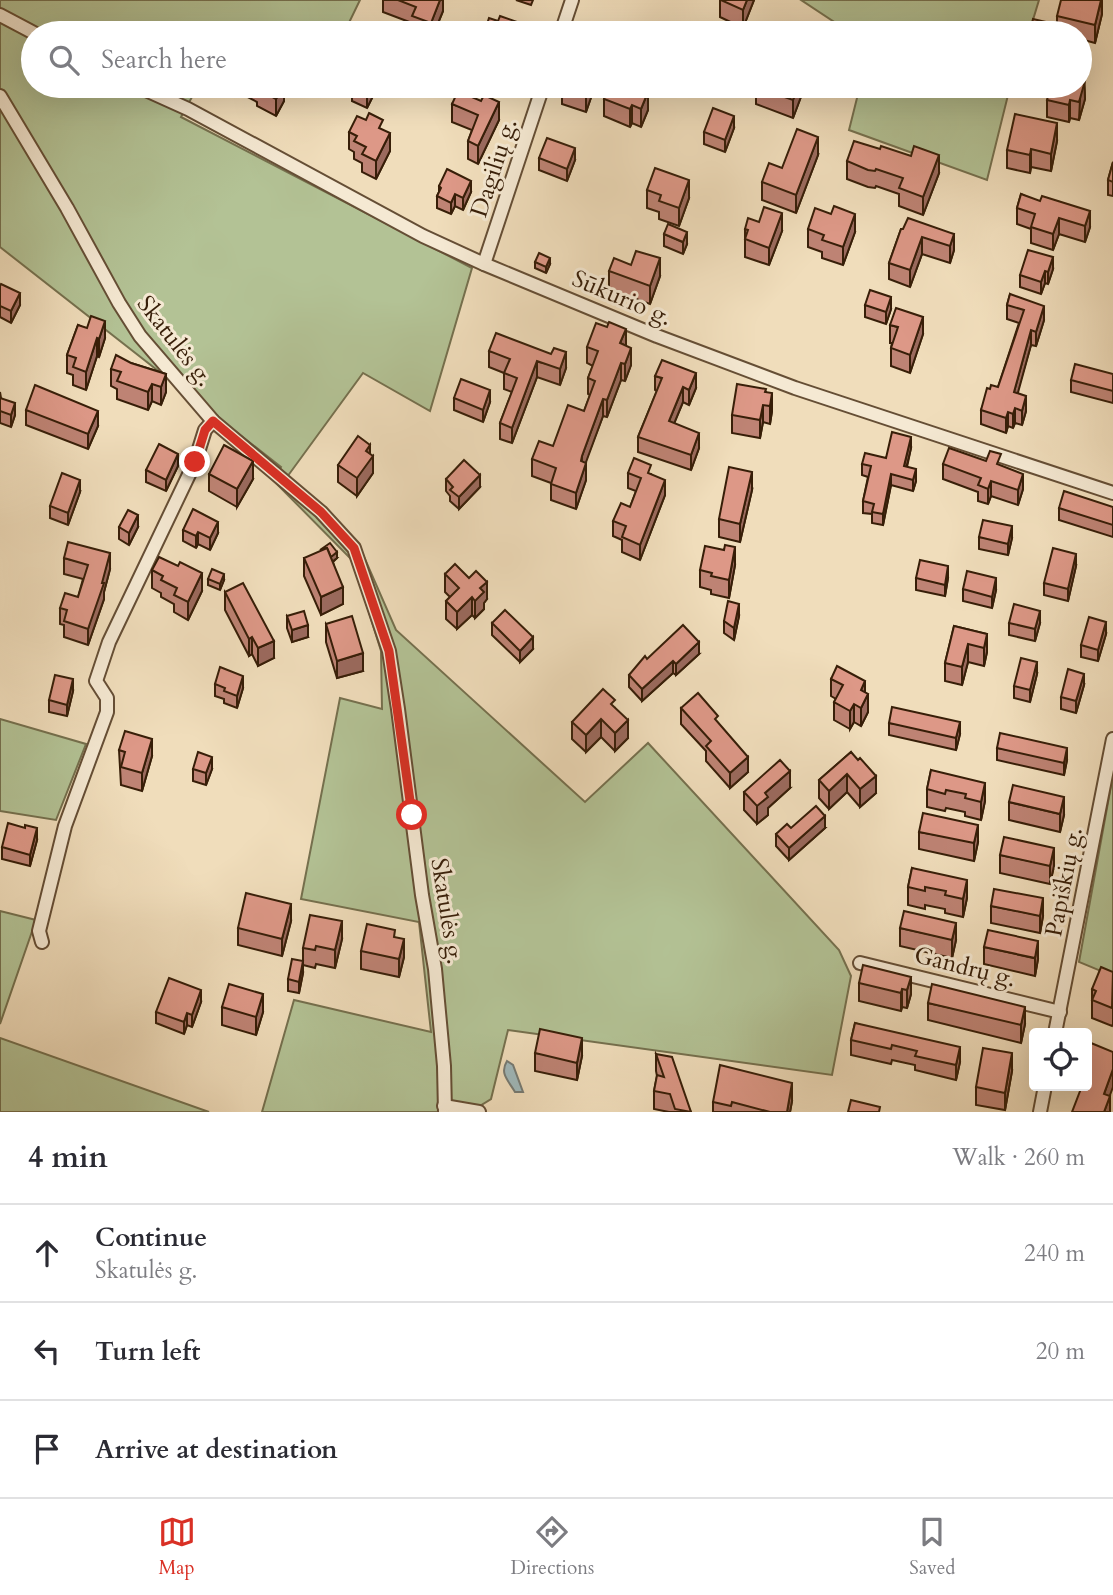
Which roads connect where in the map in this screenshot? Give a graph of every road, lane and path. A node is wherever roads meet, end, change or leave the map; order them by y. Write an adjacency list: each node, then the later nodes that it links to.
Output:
1 (572, 0): 3 (street)
2 (0, 15): 4 (street)
3 (565, 21)
4 (21, 26)
5 (0, 96): 9 (street, Skatulės g.)
6 (164, 98): 8 (street, Sūkurio g.)
7 (539, 98): 8 (street, Dagilių g.)
8 (484, 264): 10 (street, Sūkurio g.)
9 (213, 421): 12 (street); 17 (street, Skatulės g.)
10 (1113, 493)
11 (1113, 739): 14 (street, Papiškių g.)
12 (42, 942)
13 (860, 963): 14 (street, Gandrų g.)
14 (1060, 1012): 15 (street, Papiškių g.)
15 (1056, 1028)
16 (1044, 1091): 19 (street)
17 (444, 1109): 18 (street)
18 (479, 1112)
19 (1040, 1112)

